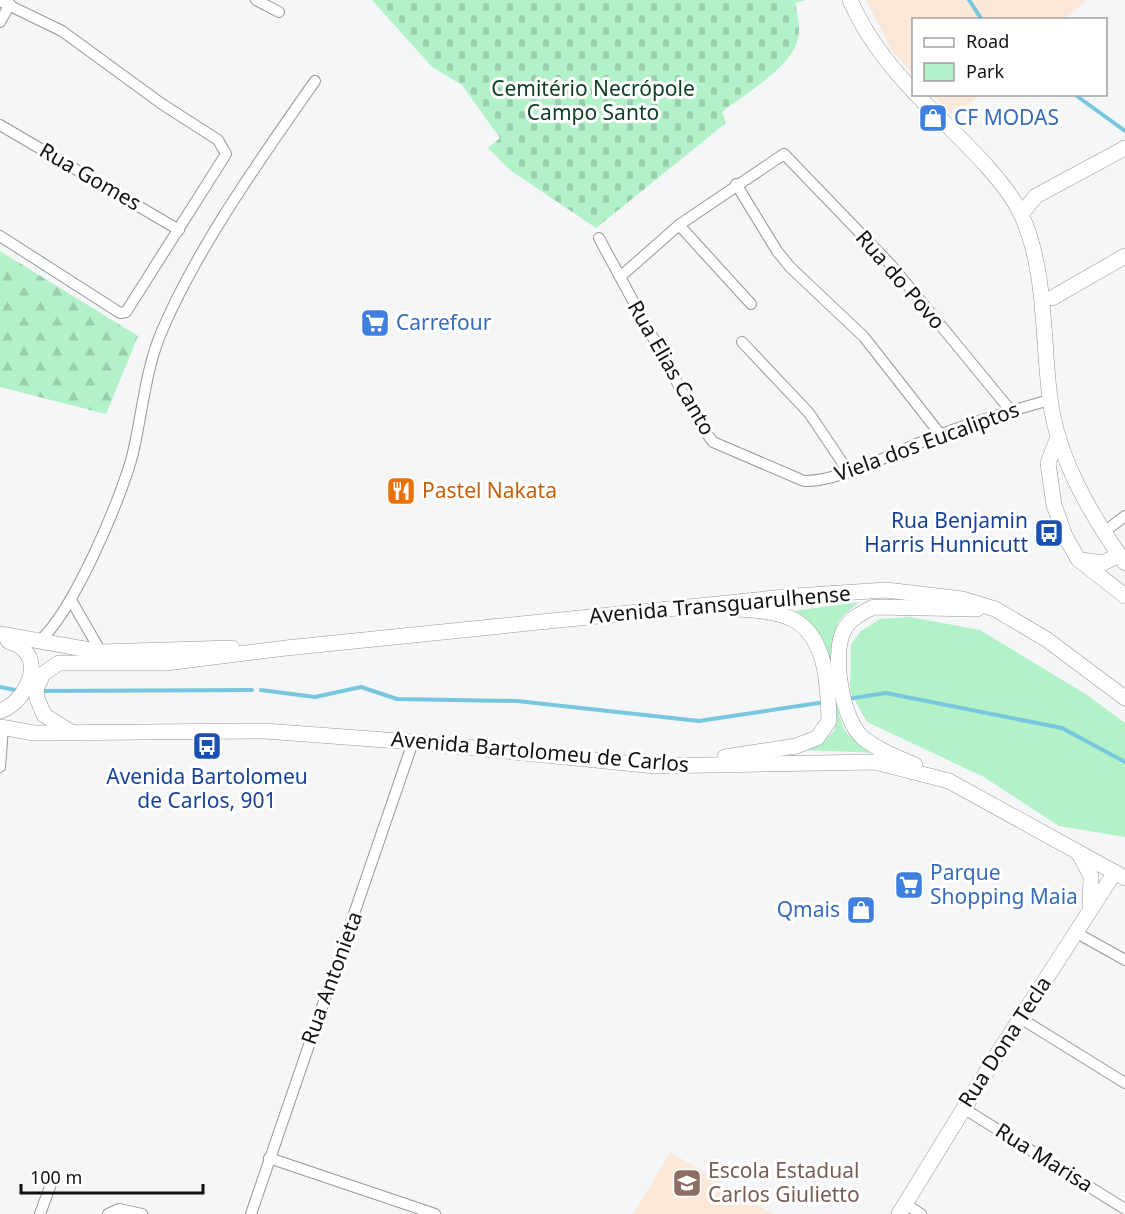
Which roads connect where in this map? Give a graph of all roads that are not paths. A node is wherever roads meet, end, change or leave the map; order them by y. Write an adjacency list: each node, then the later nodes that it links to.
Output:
1 (256, 0): 4 (street)
2 (850, 0): 7 (main road)
3 (5, 2): 5 (street); 16 (street)
4 (279, 12)
5 (0, 22)
6 (315, 81): 39 (street)
7 (912, 90)
8 (918, 96): 12 (main road)
9 (0, 125): 16 (street, Rua Gomes)
10 (1125, 148): 13 (main road)
11 (736, 184): 15 (street); 27 (street, Rua do Povo); 28 (street)
12 (1004, 187): 13 (main road); 14 (main road)
13 (1036, 196): 14 (main road)
14 (1021, 214): 21 (main road)
15 (679, 225): 20 (street); 23 (street)
16 (179, 230): 17 (street)
17 (0, 236)
18 (599, 238): 20 (street, Rua Elias Canto)
19 (1125, 256): 22 (main road)
20 (620, 277): 32 (street, Rua Elias Canto)
21 (1040, 287): 22 (main road); 24 (main road)
22 (1052, 298): 24 (main road)
23 (751, 304)
24 (1044, 320): 26 (main road)
25 (742, 342): 31 (street)
26 (1050, 400): 27 (street, Viela dos Eucaliptos); 29 (main road)
27 (1011, 411): 28 (street, Viela dos Eucaliptos)
28 (940, 434): 31 (street, Viela dos Eucaliptos)
29 (1058, 437): 30 (main road); 33 (main road)
30 (1048, 463): 33 (main road); 36 (main road)
31 (848, 471): 32 (street, Viela dos Eucaliptos)
32 (804, 481)
33 (1086, 502): 35 (main road)
34 (1125, 516): 35 (street)
35 (1104, 532): 37 (main road)
36 (1078, 559): 37 (main road); 38 (main road)
37 (1122, 559)
38 (1125, 596)
39 (71, 600): 43 (street); 45 (street)
40 (680, 608): 41 (main road, Avenida Transguarulhense); 44 (main road, Avenida Transguarulhense); 53 (main road)
41 (995, 609): 46 (main road, Avenida Transguarulhense); 55 (main road)
42 (0, 636): 43 (main road); 49 (main road)
43 (38, 642): 45 (main road)
44 (286, 648): 45 (main road); 51 (main road)
45 (101, 652)
46 (1093, 673): 47 (main road); 48 (main road, Avenida Transguarulhense)
47 (1125, 685)
48 (1125, 698)
49 (0, 711)
50 (2, 728): 51 (main road); 54 (street)
51 (71, 732): 52 (main road, Avenida Bartolomeu de Carlos)
52 (413, 742): 53 (main road, Avenida Bartolomeu de Carlos); 64 (street, Rua Antonieta)
53 (656, 766): 55 (main road, Avenida Bartolomeu de Carlos)
54 (0, 767)
55 (949, 781): 56 (main road, Avenida Bartolomeu de Carlos)
56 (1077, 851): 57 (main road, Avenida Bartolomeu de Carlos); 58 (main road)
57 (1120, 875): 58 (main road, Rua Dona Tecla)
58 (1090, 910): 59 (main road, Rua Dona Tecla)
59 (1075, 932): 60 (street); 61 (main road, Rua Dona Tecla)
60 (1125, 960)
61 (1020, 1018): 62 (street); 63 (main road, Rua Dona Tecla)
62 (1125, 1083)
63 (963, 1108): 66 (main road, Rua Dona Tecla); 67 (street, Rua Marisa)
64 (269, 1158): 71 (street, Rua Antonieta); 72 (street)
65 (51, 1184): 68 (street)
66 (902, 1209): 73 (street)
67 (1125, 1209)
68 (40, 1214)
69 (108, 1214): 70 (street)
70 (142, 1214)
71 (251, 1214)
72 (435, 1214)
73 (921, 1214)

